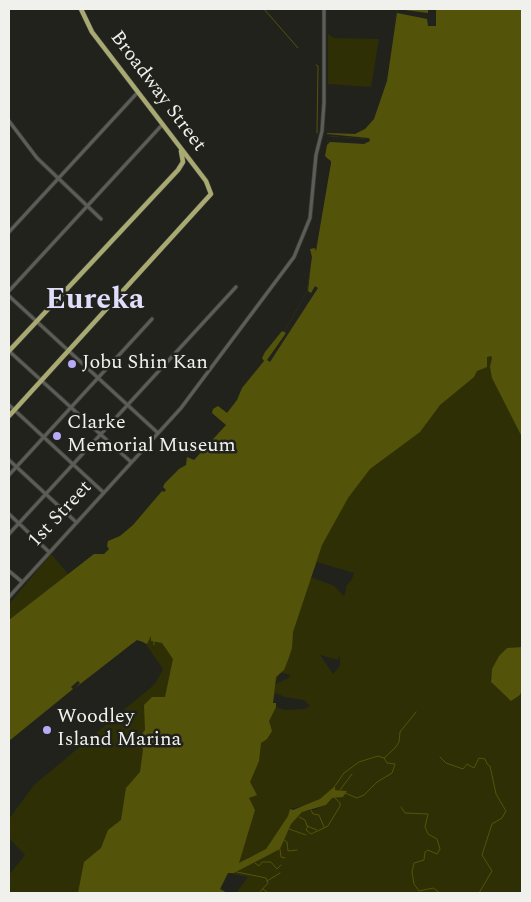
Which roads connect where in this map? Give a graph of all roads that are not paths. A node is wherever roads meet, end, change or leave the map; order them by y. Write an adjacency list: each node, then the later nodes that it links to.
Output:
1 (81, 9): 3 (highway, Broadway Street)
2 (324, 9): 29 (street, 1st Street)
3 (138, 92): 5 (highway, Broadway Street); 9 (street)
4 (9, 121): 9 (street)
5 (162, 125): 6 (highway, Broadway Street); 12 (street)
6 (182, 151): 7 (highway); 8 (highway, Broadway Street)
7 (180, 168): 8 (highway); 19 (highway)
8 (198, 170): 11 (highway, Broadway Street)
9 (58, 179): 12 (street); 14 (street)
10 (215, 198): 11 (highway)
11 (209, 199): 20 (highway)
12 (87, 206): 13 (street); 16 (street)
13 (101, 219)
14 (9, 232)
15 (236, 287): 25 (street)
16 (9, 291)
17 (9, 296): 19 (street)
18 (152, 319): 22 (street)
19 (36, 322): 20 (street); 21 (highway)
20 (68, 350): 22 (street); 23 (highway)
21 (9, 351): 23 (street)
22 (98, 378): 25 (street); 26 (street)
23 (41, 380): 26 (street); 27 (highway)
24 (9, 405): 27 (street)
25 (128, 405): 29 (street); 30 (street)
26 (71, 408): 30 (street); 31 (street)
27 (14, 410): 28 (highway); 31 (street)
28 (9, 416)
29 (158, 433): 33 (street, 1st Street)
30 (100, 435): 33 (street); 34 (street)
31 (44, 437): 34 (street); 35 (street)
32 (9, 460): 35 (street)
33 (130, 462): 37 (street, 1st Street)
34 (73, 464): 37 (street); 38 (street)
35 (16, 467): 36 (street); 38 (street)
36 (9, 475)
37 (103, 492): 40 (street, 1st Street)
38 (46, 494): 40 (street); 41 (street)
39 (9, 514): 41 (street)
40 (76, 522): 43 (street, 1st Street)
41 (19, 524): 42 (street); 43 (street)
42 (9, 534)
43 (48, 551): 45 (street, 1st Street)
44 (9, 571): 45 (street)
45 (21, 581): 46 (street, 1st Street)
46 (9, 597)

